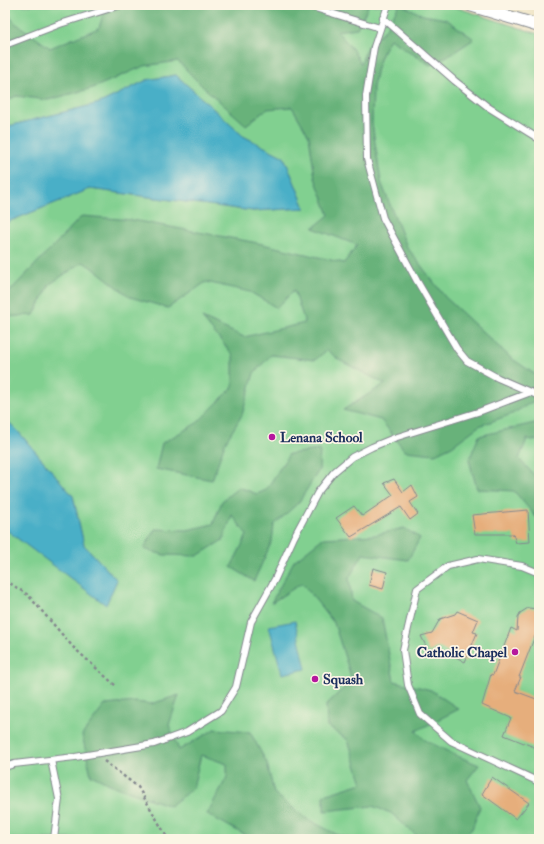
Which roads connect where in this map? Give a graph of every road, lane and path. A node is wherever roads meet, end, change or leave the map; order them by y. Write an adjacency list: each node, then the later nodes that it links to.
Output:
1 (122, 5): 8 (lane)
2 (306, 5): 7 (lane)
3 (388, 5): 5 (lane)
4 (470, 5): 6 (street)
5 (383, 18): 7 (lane); 9 (lane)
6 (539, 26)
7 (380, 28): 10 (lane)
8 (5, 45)
9 (539, 139)
10 (531, 392): 11 (lane); 15 (lane)
11 (539, 396)
12 (539, 573): 18 (lane)
13 (5, 580): 14 (path)
14 (118, 686)
15 (94, 754): 16 (lane); 20 (path)
16 (51, 760): 17 (lane); 19 (lane)
17 (5, 767)
18 (539, 782)
19 (54, 839)
20 (168, 839)

